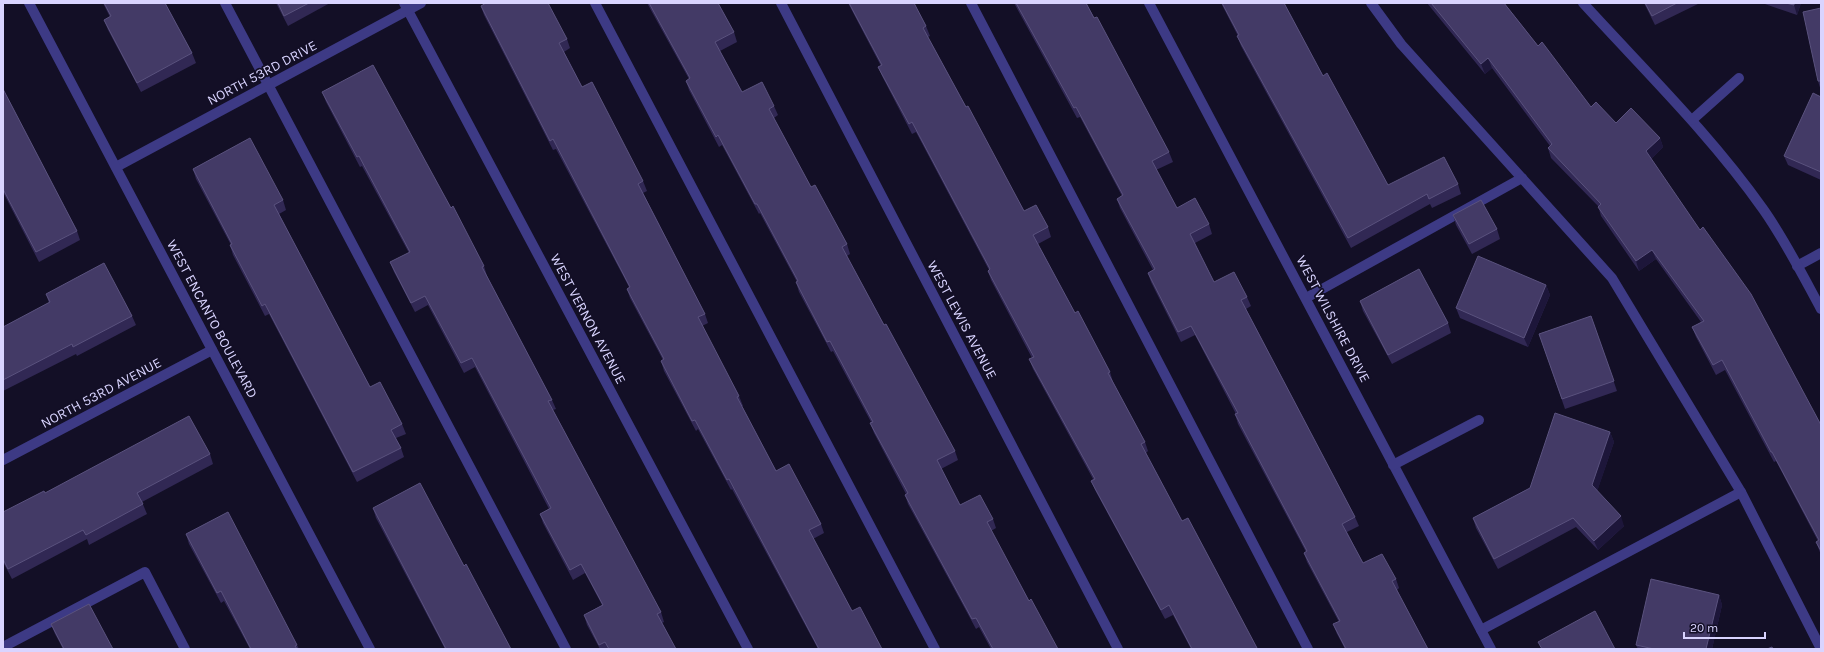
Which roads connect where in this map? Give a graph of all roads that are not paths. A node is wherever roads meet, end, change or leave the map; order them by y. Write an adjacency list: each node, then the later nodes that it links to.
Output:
1 (29, 3): 14 (street, WEST ENCANTO BOULEVARD)
2 (225, 3): 12 (street)
3 (421, 3): 10 (street, NORTH 53RD DRIVE)
4 (595, 3): 31 (street)
5 (781, 3): 32 (street, WEST LEWIS AVENUE)
6 (971, 3): 33 (street)
7 (1148, 3): 18 (street, WEST WILSHIRE DRIVE)
8 (1371, 3): 15 (street)
9 (1583, 3): 13 (street)
10 (406, 6): 12 (street, NORTH 53RD DRIVE); 30 (street, WEST VERNON AVENUE)
11 (1739, 78): 13 (street)
12 (268, 85): 14 (street, NORTH 53RD DRIVE); 29 (street)
13 (1692, 120): 17 (street)
14 (116, 167): 20 (street, WEST ENCANTO BOULEVARD)
15 (1522, 178): 18 (street); 24 (street)
16 (1821, 253): 17 (street)
17 (1797, 266): 19 (street)
18 (1306, 298): 23 (street, WEST WILSHIRE DRIVE)
19 (1821, 309)
20 (212, 350): 22 (street, NORTH 53RD AVENUE); 28 (street, WEST ENCANTO BOULEVARD)
21 (1479, 420): 23 (street)
22 (3, 460)
23 (1393, 464): 25 (street, WEST WILSHIRE DRIVE)
24 (1741, 492): 25 (street); 35 (street)
25 (1481, 630): 34 (street, WEST WILSHIRE DRIVE)
26 (3, 647): 27 (street)
27 (185, 649)
28 (370, 649)
29 (566, 649)
30 (748, 649)
31 (935, 649)
32 (1118, 649)
33 (1308, 649)
34 (1491, 649)
35 (1821, 649)

